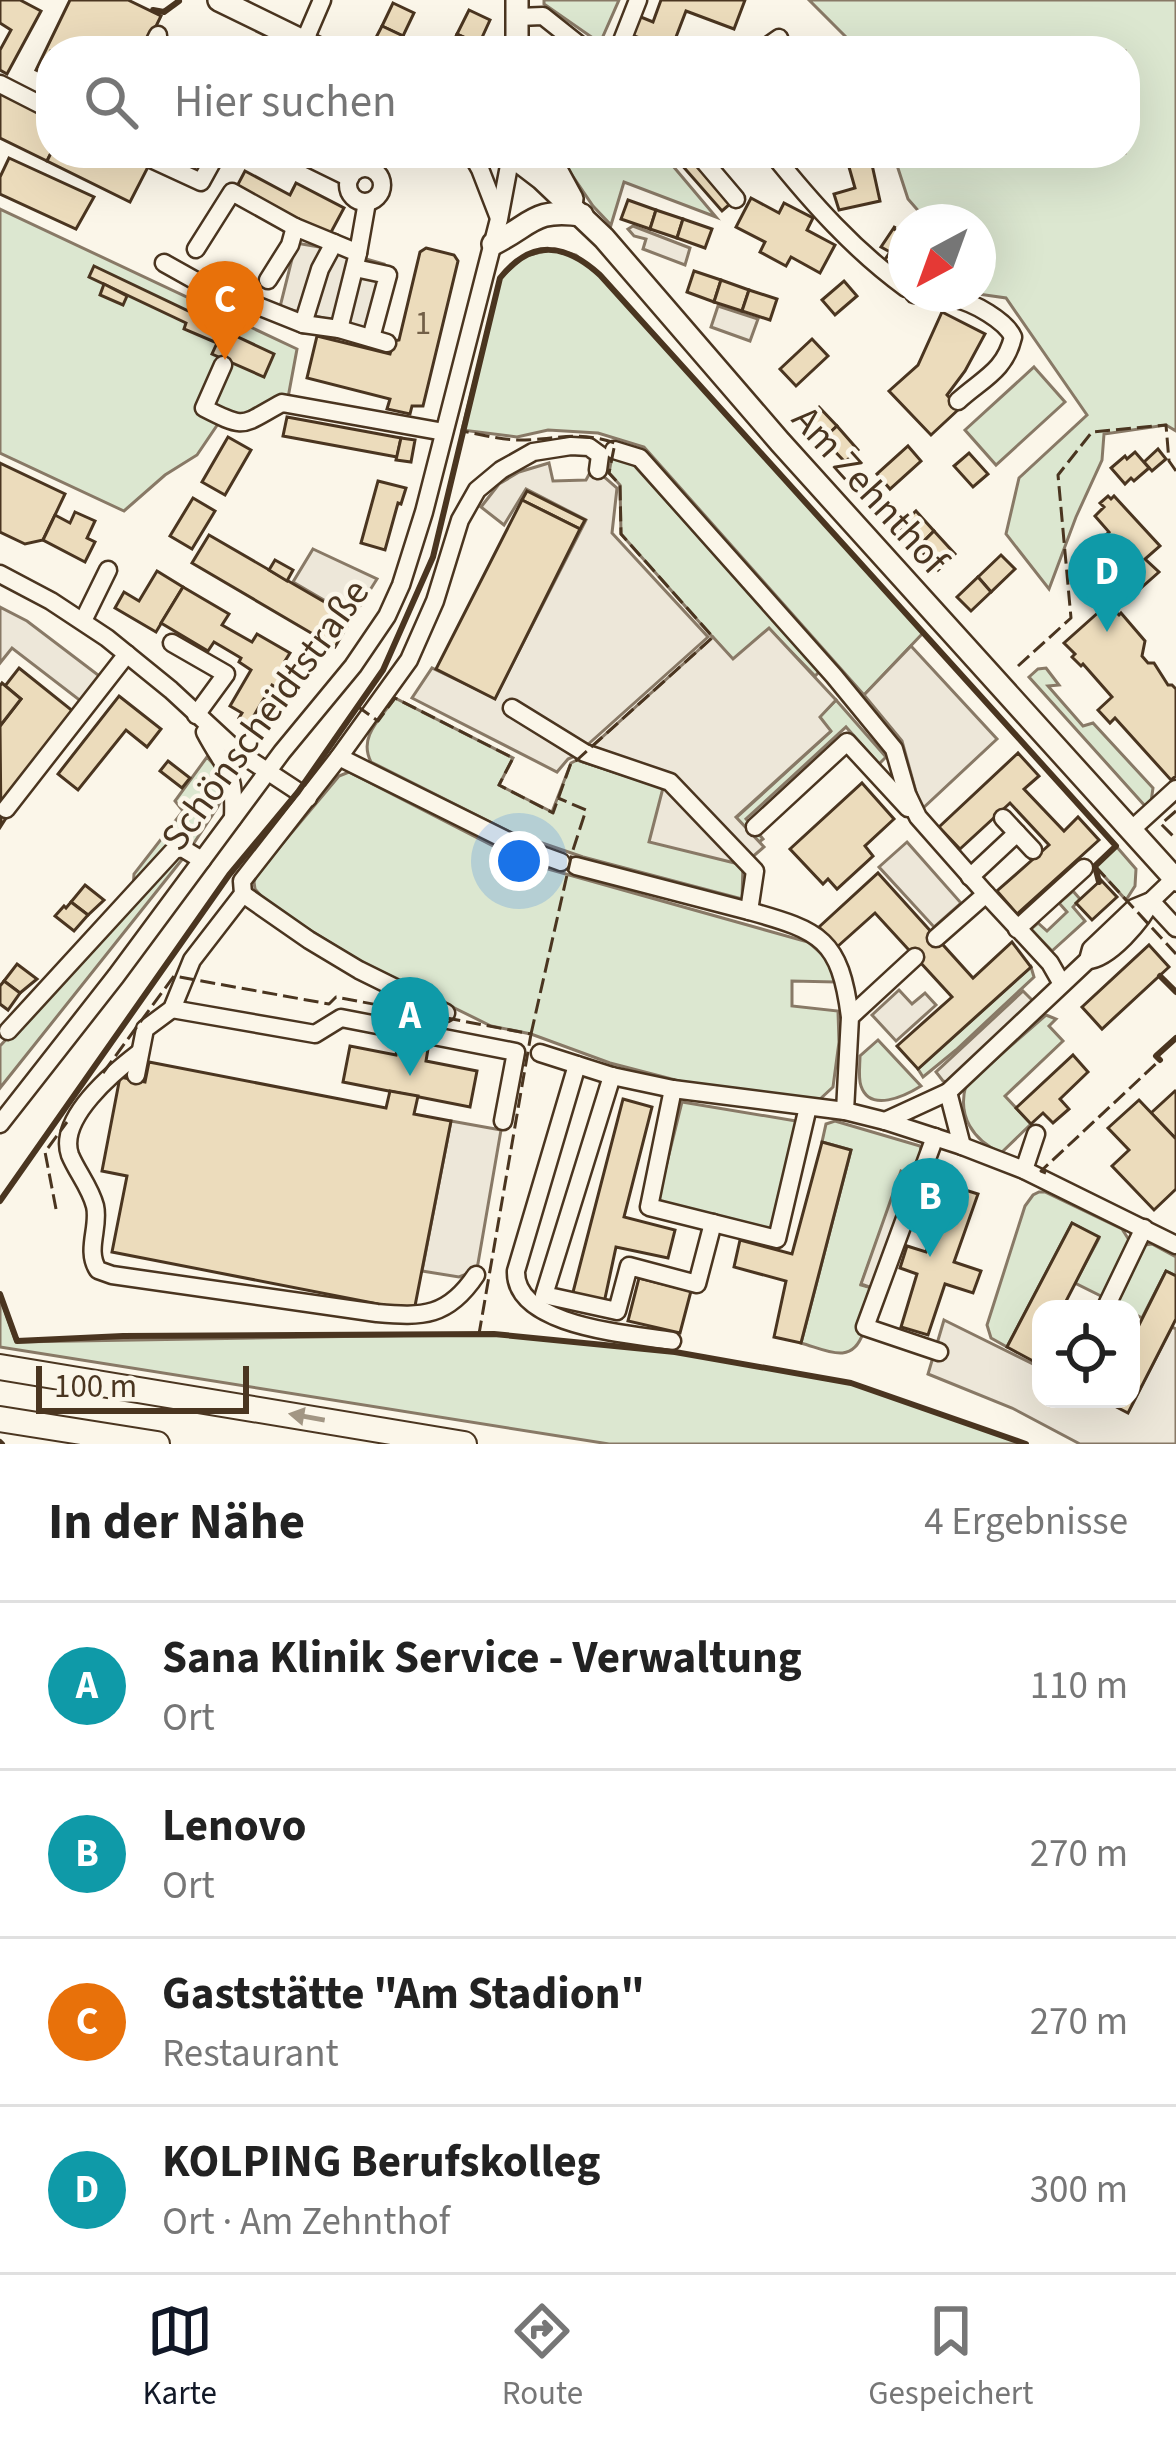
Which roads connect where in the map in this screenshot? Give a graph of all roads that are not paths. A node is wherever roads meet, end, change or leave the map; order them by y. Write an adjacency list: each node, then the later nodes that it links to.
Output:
1 (218, 0): 5 (main road)
2 (322, 0): 6 (street)
3 (638, 0): 8 (street)
4 (518, 9): 7 (street)
5 (292, 36)
6 (315, 36)
7 (568, 36)
8 (624, 36)
9 (0, 83): 10 (street)
10 (36, 102)
11 (171, 168): 12 (street)
12 (209, 168)
13 (330, 168): 22 (street)
14 (359, 168): 22 (street)
15 (373, 168): 24 (street)
16 (479, 168): 26 (street)
17 (508, 168): 26 (street, Schönscheidtstraße)
18 (527, 168): 25 (main road, Am Zehnthof)
19 (556, 168): 25 (main road)
20 (710, 168): 23 (street)
21 (785, 168): 33 (street)
22 (350, 178): 24 (street)
23 (736, 199)
24 (367, 202): 31 (street)
25 (580, 212): 29 (main road); 59 (main road, Am Zehnthof)
26 (499, 219): 29 (street, Schönscheidtstraße)
27 (295, 227): 28 (street); 30 (street); 34 (street)
28 (334, 243): 31 (street); 36 (street)
29 (493, 244): 40 (street, Schönscheidtstraße)
30 (196, 249)
31 (357, 260): 37 (street); 37 (street)
32 (164, 262): 36 (street)
33 (888, 276)
34 (268, 280)
35 (983, 312): 39 (street)
36 (303, 324): 37 (street)
37 (339, 329)
38 (223, 365): 40 (street)
39 (958, 401)
40 (444, 432): 51 (street, Schönscheidtstraße)
41 (614, 450): 57 (street)
42 (598, 470): 50 (street)
43 (108, 570): 45 (street)
44 (0, 574): 45 (street)
45 (82, 621): 47 (street)
46 (172, 643): 49 (street)
47 (127, 654): 49 (street); 54 (street)
48 (512, 708): 69 (street)
49 (196, 715): 51 (street); 56 (street)
50 (339, 757): 53 (street); 69 (street)
51 (267, 771): 53 (street); 56 (street, Schönscheidtstraße)
52 (1176, 789): 59 (street)
53 (308, 798): 66 (street)
54 (6, 809)
55 (1003, 818): 60 (street)
56 (232, 819): 62 (street, Schönscheidtstraße)
57 (921, 821): 58 (street); 64 (street)
58 (755, 827)
59 (1131, 830): 65 (main road, Am Zehnthof)
60 (1017, 833): 61 (street); 64 (street)
61 (1033, 850)
62 (202, 860): 78 (street); 90 (street, Schönscheidtstraße)
63 (1084, 868): 71 (street)
64 (970, 877): 67 (street)
65 (1175, 879): 68 (street)
66 (243, 894): 75 (street); 76 (street)
67 (986, 894): 71 (street); 72 (street)
68 (1151, 901): 70 (street); 74 (street)
69 (749, 911): 77 (street)
70 (1176, 928)
71 (1017, 929): 74 (street)
72 (937, 938)
73 (916, 958): 77 (street)
74 (1062, 984): 85 (street)
75 (172, 1010): 79 (street); 89 (street)
76 (446, 1013)
77 (850, 1018): 87 (street)
78 (8, 1031)
79 (140, 1052): 82 (street); 98 (street)
80 (540, 1053): 81 (street)
81 (577, 1065): 83 (street); 99 (street)
82 (136, 1076)
83 (612, 1076): 84 (street); 100 (street)
84 (674, 1089): 86 (street); 95 (street)
85 (948, 1092): 88 (street); 93 (street)
86 (808, 1107): 87 (street); 95 (street)
87 (844, 1111): 88 (street)
88 (885, 1120): 92 (street)
89 (503, 1121)
90 (0, 1124)
91 (1036, 1134): 94 (street)
92 (935, 1137): 93 (street); 103 (street)
93 (962, 1146): 94 (street)
94 (1024, 1170): 96 (street)
95 (713, 1223): 100 (street)
96 (1144, 1228): 97 (street); 101 (street)
97 (1176, 1245)
98 (476, 1275)
99 (519, 1289): 100 (street); 102 (street)
100 (544, 1295)
101 (1109, 1300)
102 (672, 1341)
103 (939, 1352)
104 (0, 1367): 107 (highway, one-way to 104)
105 (0, 1419): 106 (highway)
106 (158, 1444)
107 (464, 1444)

